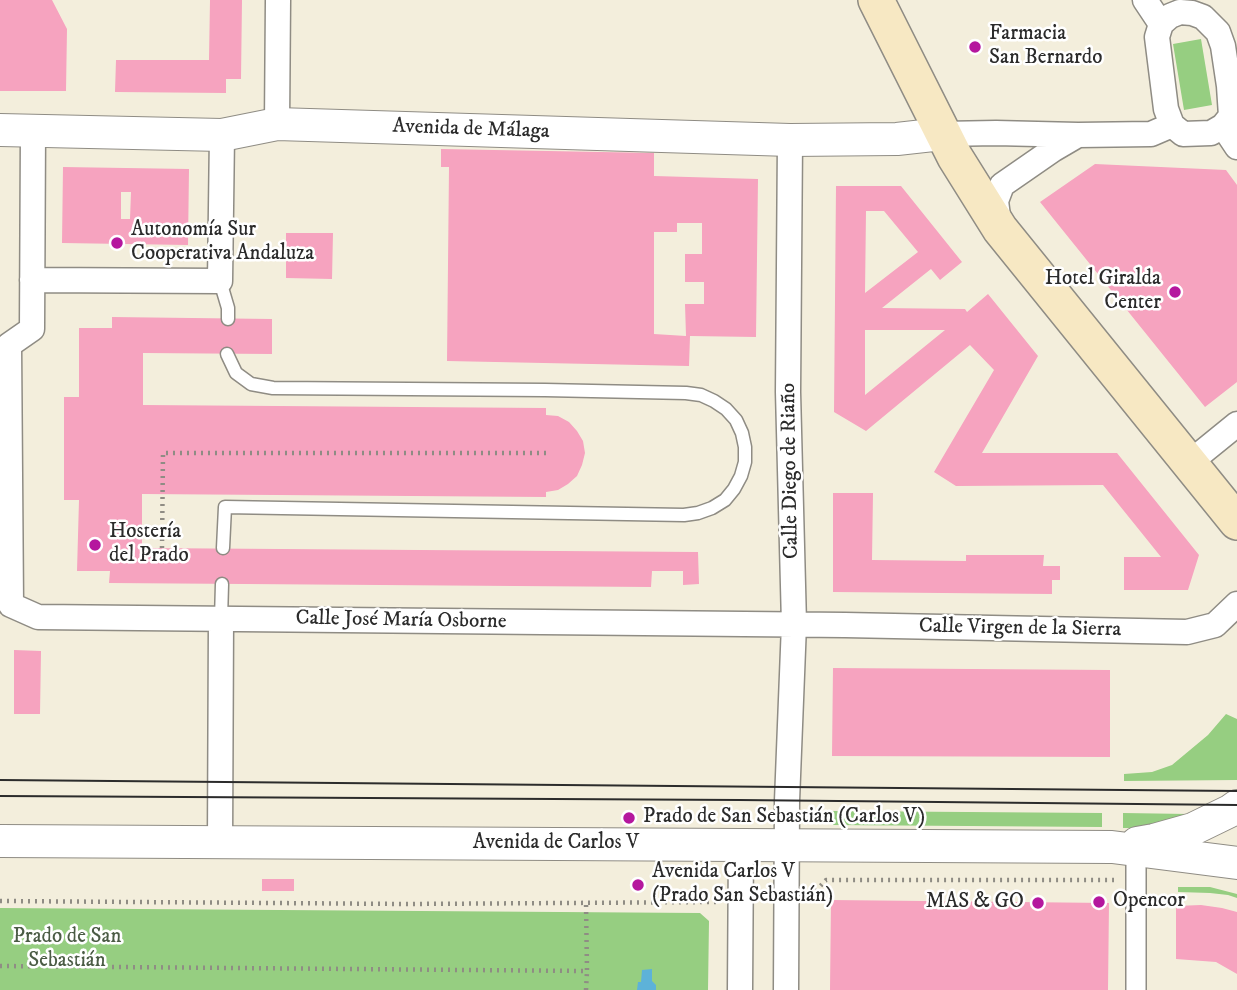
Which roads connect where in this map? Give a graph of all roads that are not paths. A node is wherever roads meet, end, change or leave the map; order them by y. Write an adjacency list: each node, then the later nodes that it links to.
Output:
1 (278, 0): 6 (street)
2 (876, 0): 11 (main road)
3 (1145, 0): 4 (street)
4 (1179, 12): 5 (street); 7 (street)
5 (1228, 29): 8 (street)
6 (277, 124): 12 (street, Avenida de Málaga); 14 (street, Avenida de Málaga)
7 (1172, 125): 8 (street); 13 (street)
8 (1223, 127): 15 (street)
9 (0, 130): 10 (street, Avenida de Málaga)
10 (33, 131): 12 (street, Avenida de Málaga); 17 (street)
11 (942, 134): 13 (street); 14 (street, Avenida de Málaga); 16 (main road)
12 (222, 135): 18 (street)
13 (1078, 135): 16 (street)
14 (790, 140): 28 (street, Calle Diego de Riaño)
15 (1237, 147)
16 (1000, 229): 22 (main road)
17 (33, 280): 18 (street); 27 (street, Calle José María Osborne)
18 (220, 281): 19 (lane)
19 (228, 318)
20 (227, 354): 24 (lane)
21 (1237, 424): 22 (street)
22 (1189, 463): 23 (main road)
23 (1237, 522)
24 (223, 548)
25 (222, 584): 27 (lane)
26 (1237, 604): 28 (street, Calle Virgen de la Sierra)
27 (221, 619): 28 (street, Calle José María Osborne); 31 (street)
28 (794, 624): 33 (street, Calle Diego de Riaño)
29 (1237, 806): 34 (street, Avenida de Carlos V)
30 (0, 841): 31 (street, Avenida de Carlos V)
31 (220, 843): 32 (street, Avenida de Carlos V)
32 (741, 845): 33 (street, Avenida de Carlos V); 36 (street)
33 (787, 845): 34 (street, Avenida de Carlos V); 37 (street)
34 (1128, 859): 35 (street, Avenida de Carlos V); 38 (street)
35 (1237, 863)
36 (740, 990)
37 (786, 990)
38 (1136, 990)

